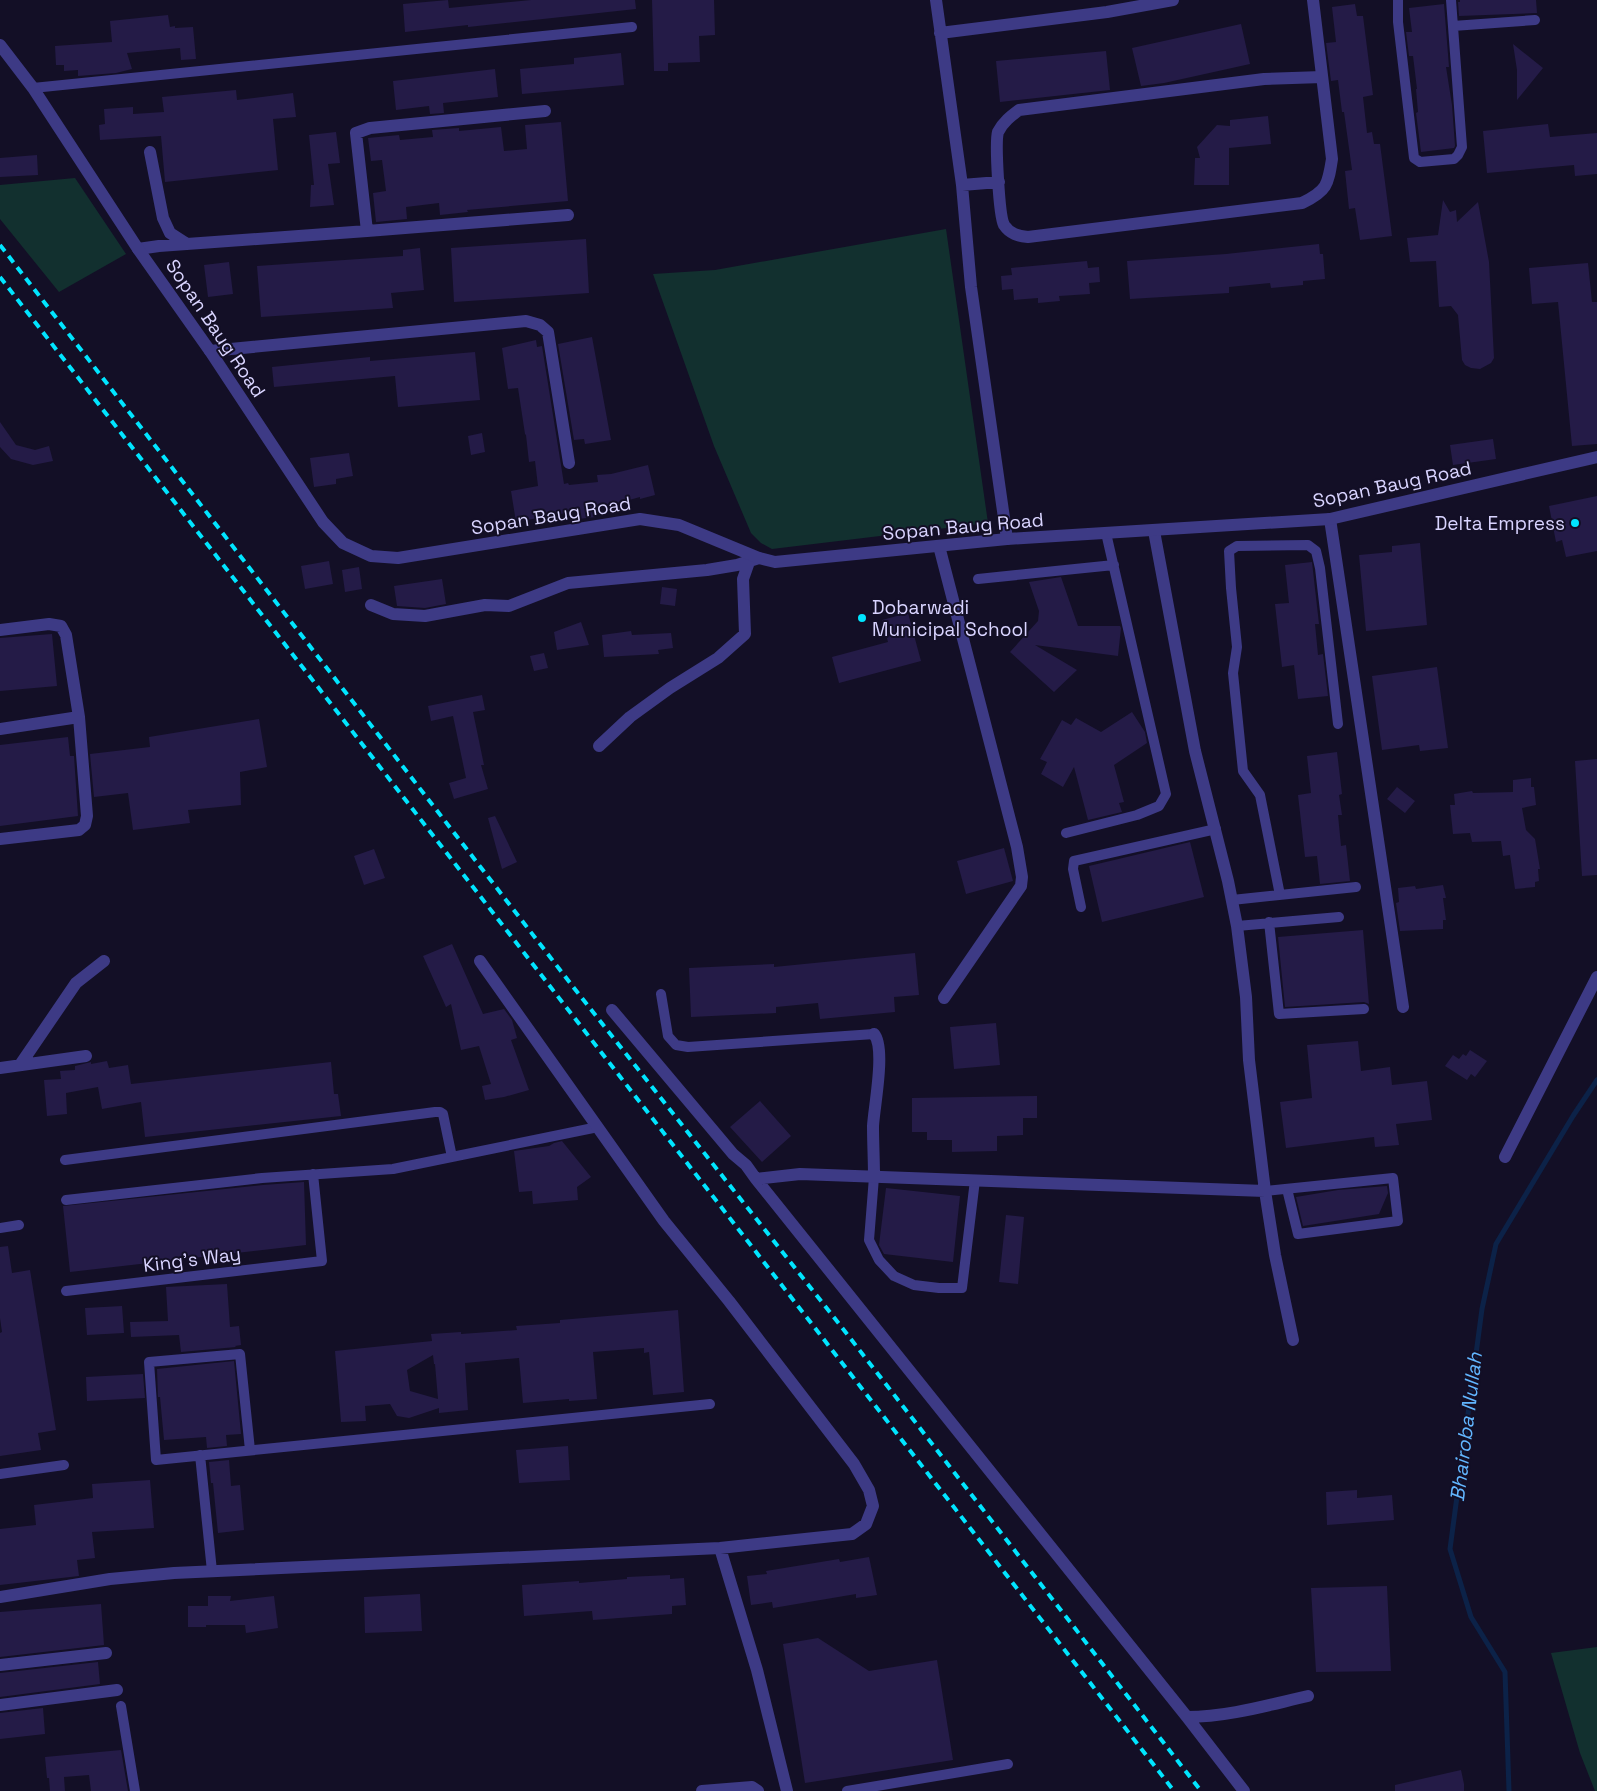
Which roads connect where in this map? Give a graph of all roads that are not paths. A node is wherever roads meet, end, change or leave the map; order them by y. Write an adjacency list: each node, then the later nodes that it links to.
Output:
1 (936, 0): 9 (street)
2 (1169, 0): 9 (street)
3 (1313, 0): 11 (street)
4 (1398, 0): 7 (lane)
5 (1451, 0): 7 (lane)
6 (1535, 20): 7 (lane)
7 (1453, 26)
8 (632, 27): 12 (lane)
9 (940, 34): 16 (street)
10 (0, 45): 12 (street, Sopan Baug Road)
11 (1322, 77): 15 (street); 15 (street)
12 (32, 88): 20 (street, Sopan Baug Road)
13 (545, 111): 18 (street)
14 (150, 152): 19 (street)
15 (999, 182): 16 (street)
16 (962, 185): 27 (street)
17 (568, 215): 18 (street)
18 (367, 231): 19 (street)
19 (187, 244): 20 (street)
20 (138, 250): 21 (street, Sopan Baug Road)
21 (210, 351): 23 (street); 29 (street, Sopan Baug Road)
22 (1597, 457): 24 (street, Sopan Baug Road)
23 (569, 463)
24 (1330, 520): 25 (street, Sopan Baug Road); 53 (street)
25 (1154, 531): 26 (street, Sopan Baug Road); 38 (street)
26 (1106, 533): 27 (street, Sopan Baug Road); 30 (lane)
27 (1007, 539): 28 (street, Sopan Baug Road)
28 (939, 546): 29 (street, Sopan Baug Road); 52 (street)
29 (754, 560): 32 (street); 37 (street)
30 (1114, 565): 31 (lane); 39 (lane)
31 (978, 579)
32 (371, 605)
33 (0, 630): 34 (street)
34 (79, 717): 36 (street); 40 (street)
35 (1338, 724): 42 (lane)
36 (0, 729)
37 (599, 746)
38 (1216, 829): 43 (street); 44 (lane)
39 (1066, 833)
40 (0, 839)
41 (1356, 888): 42 (lane)
42 (1280, 895): 43 (lane)
43 (1232, 900): 47 (street)
44 (1081, 907)
45 (1340, 917): 46 (lane)
46 (1269, 922): 47 (lane); 54 (lane)
47 (1237, 926): 69 (street)
48 (104, 961): 58 (street)
49 (480, 961): 60 (street)
50 (1597, 977): 62 (street)
51 (661, 994): 56 (lane)
52 (944, 998)
53 (1403, 1007)
54 (1364, 1009)
55 (612, 1010): 66 (street)
56 (874, 1034): 65 (street)
57 (86, 1056): 58 (street)
58 (20, 1065): 59 (street)
59 (0, 1068)
60 (598, 1127): 61 (lane); 80 (street)
61 (452, 1157): 63 (lane); 64 (lane)
62 (1505, 1157)
63 (65, 1160)
64 (313, 1174): 70 (lane); 73 (lane, King's Way)
65 (874, 1177): 66 (street); 67 (street); 67 (lane)
66 (756, 1179): 89 (street)
67 (974, 1180): 69 (street)
68 (1287, 1190): 68 (lane); 69 (lane)
69 (1264, 1191): 74 (street)
70 (66, 1200)
71 (19, 1225): 72 (lane)
72 (0, 1228)
73 (66, 1291)
74 (1293, 1340)
75 (710, 1404): 76 (lane)
76 (250, 1450): 77 (lane); 77 (lane)
77 (200, 1455): 81 (lane)
78 (64, 1465): 79 (lane)
79 (0, 1474)
80 (720, 1548): 81 (street); 94 (street)
81 (212, 1571): 82 (street)
82 (0, 1596)
83 (106, 1652): 84 (street)
84 (0, 1665)
85 (117, 1690): 87 (street)
86 (1308, 1696): 89 (street)
87 (0, 1706)
88 (121, 1706): 91 (lane)
89 (1187, 1717): 96 (street)
90 (1008, 1764): 95 (lane)
91 (134, 1791)
92 (702, 1791): 93 (street)
93 (758, 1791)
94 (787, 1791)
95 (847, 1791)
96 (1244, 1791)

